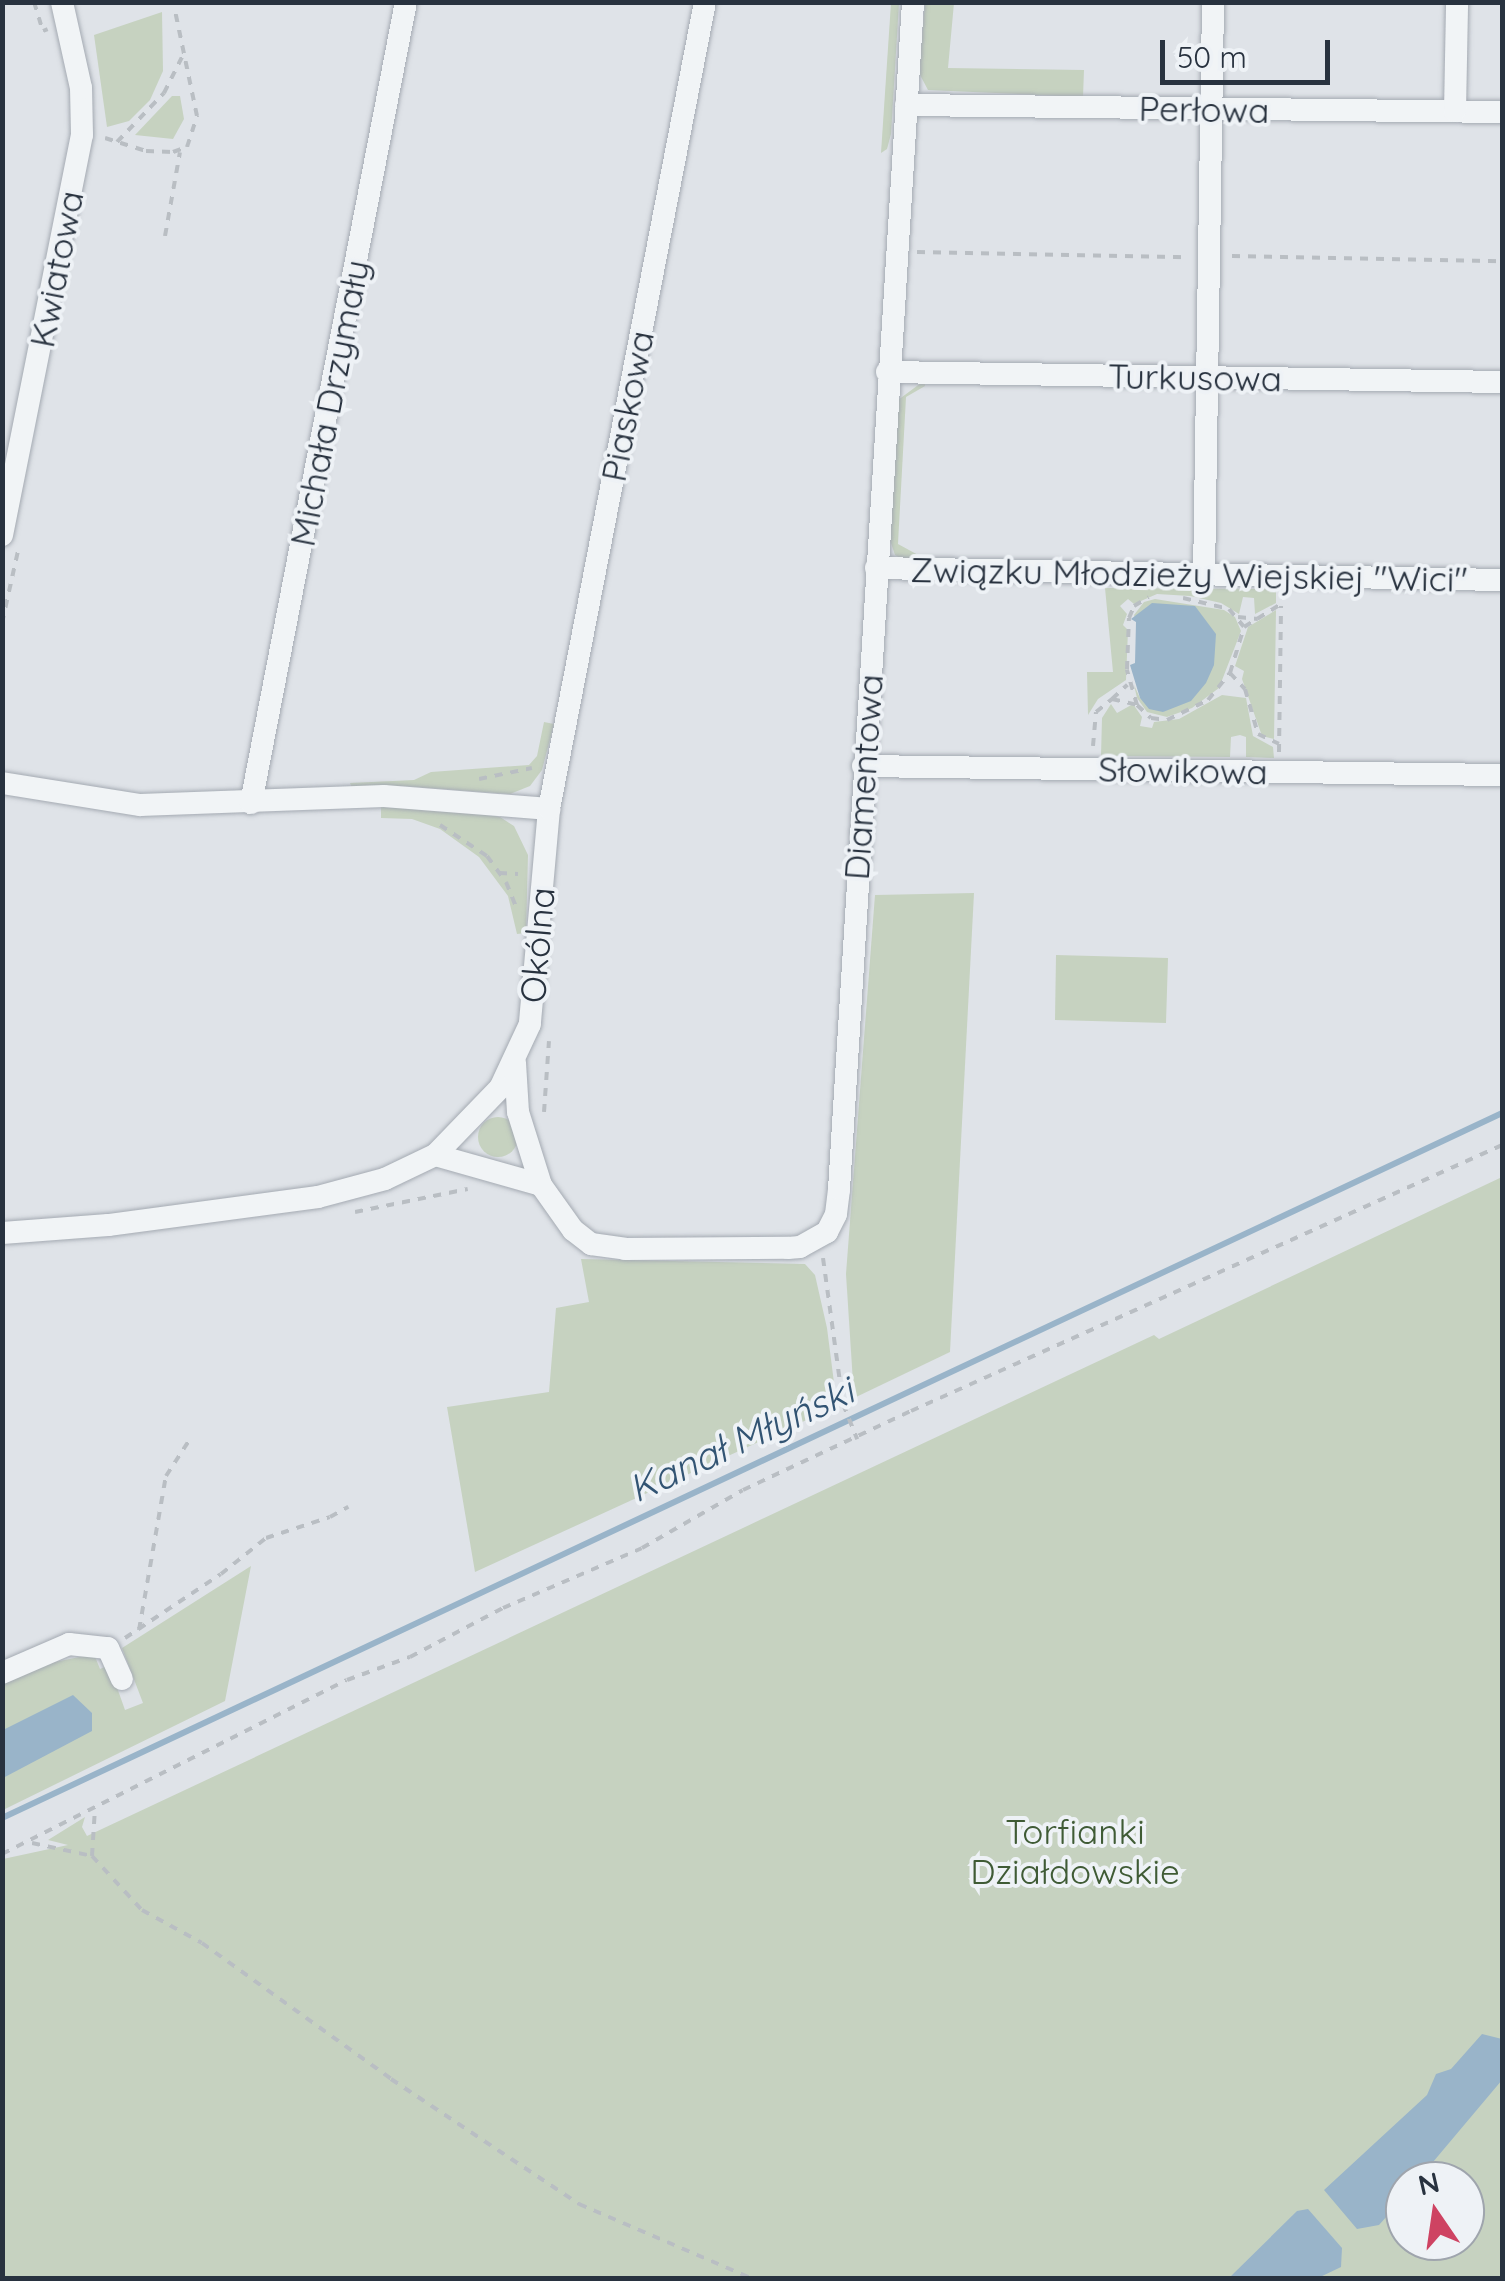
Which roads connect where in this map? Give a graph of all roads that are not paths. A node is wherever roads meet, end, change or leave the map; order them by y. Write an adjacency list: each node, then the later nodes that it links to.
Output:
1 (62, 2): 14 (street, Kwiatowa)
2 (406, 2): 21 (street, Michała Drzymały)
3 (706, 2): 22 (street, Piaskowa)
4 (913, 2): 7 (street, Diamentowa)
5 (1213, 2): 8 (street)
6 (1457, 2): 9 (street)
7 (906, 105): 8 (street, Perłowa); 11 (street, Diamentowa)
8 (1212, 110): 9 (street, Perłowa); 12 (street)
9 (1455, 111): 10 (street, Perłowa)
10 (1502, 112)
11 (887, 372): 12 (street, Turkusowa); 15 (street, Diamentowa)
12 (1208, 378): 13 (street, Turkusowa); 16 (street)
13 (1502, 382)
14 (2, 535)
15 (876, 568): 16 (street, Związku Młodzieży Wiejskiej "Wici"); 18 (street, Diamentowa)
16 (1204, 576): 17 (street, Związku Młodzieży Wiejskiej "Wici")
17 (1502, 580)
18 (863, 766): 19 (street, Słowikowa); 31 (street, Diamentowa)
19 (1502, 775)
20 (2, 783): 21 (street)
21 (251, 803): 22 (street)
22 (549, 809): 23 (street, Okólna)
23 (515, 1063): 24 (street, Okólna); 25 (street)
24 (484, 1106): 25 (street); 26 (street, Okólna)
25 (518, 1112): 27 (street)
26 (468, 1126): 28 (street, Okólna); 29 (street)
27 (528, 1146): 30 (street); 31 (street)
28 (435, 1155): 29 (street); 32 (street, Okólna)
29 (470, 1165): 30 (street)
30 (500, 1173): 31 (street)
31 (541, 1185)
32 (2, 1233)
33 (2, 1673): 34 (street)
34 (122, 1679)

